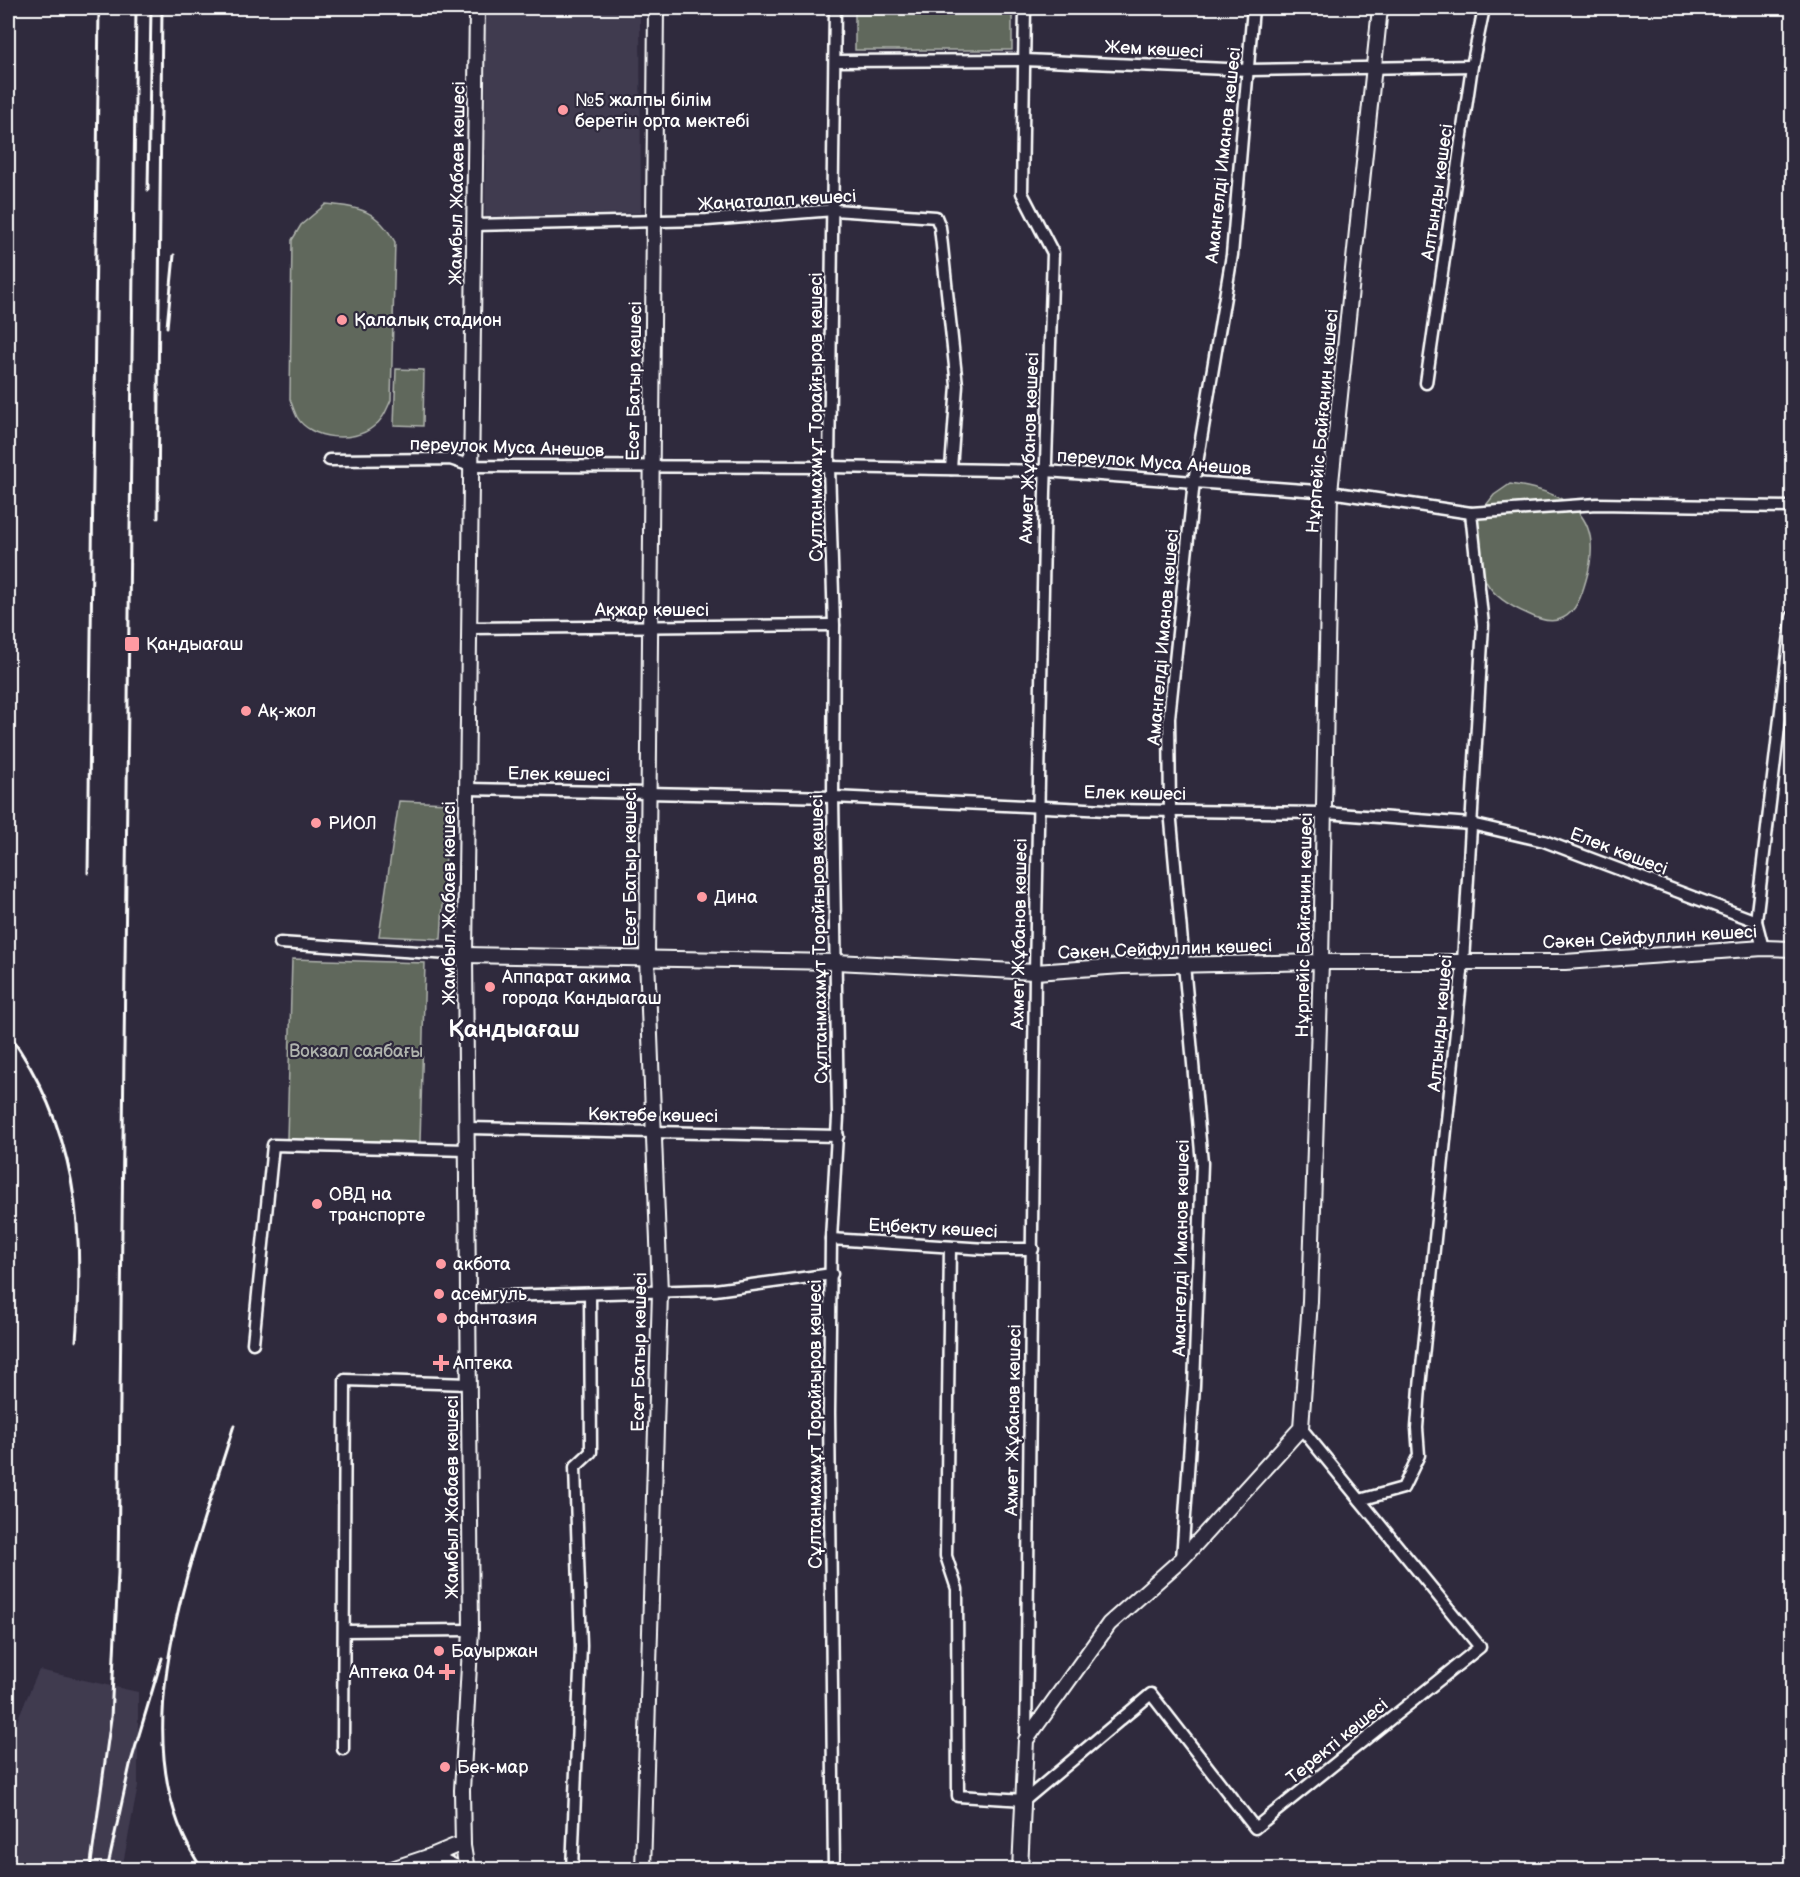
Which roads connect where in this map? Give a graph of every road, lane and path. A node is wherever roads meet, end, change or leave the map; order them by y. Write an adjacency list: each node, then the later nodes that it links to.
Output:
1 (477, 8): 15 (street, Жамбыл Жабаев көшесі)
2 (656, 8): 14 (street, Есет Батыр көшесі)
3 (835, 8): 9 (street, Сұлтанмахмұт Торайғыров көшесі)
4 (1025, 8): 8 (street, Ахмет Жұбанов көшесі)
5 (1254, 8): 12 (street, Амангелді Иманов көшесі)
6 (1380, 8): 11 (street, Нұрпейіс Байғанин көшесі)
7 (1484, 8): 10 (street, Алтынды көшесі)
8 (1025, 60): 9 (street, Жем көшесі); 12 (street, Жем көшесі); 22 (street, Ахмет Жұбанов көшесі)
9 (835, 61): 13 (street, Сұлтанмахмұт Торайғыров көшесі)
10 (1472, 66): 11 (street, Жем көшесі); 16 (street, Алтынды көшесі)
11 (1373, 69): 12 (street, Жем көшесі); 24 (street, Нұрпейіс Байғанин көшесі)
12 (1249, 70): 23 (street, Амангелді Иманов көшесі)
13 (834, 210): 14 (street, Жаңаталап көшесі); 19 (street, Сұлтанмахмұт Торайғыров көшесі); 21 (street, Жаңаталап көшесі)
14 (654, 221): 15 (street, Жаңаталап көшесі); 20 (street, Есет Батыр көшесі)
15 (474, 225): 18 (street, Жамбыл Жабаев көшесі)
16 (1426, 383)
17 (329, 460): 18 (street, переулок Муса Анешов)
18 (471, 466): 20 (street, переулок Муса Анешов); 30 (street, Жамбыл Жабаев көшесі)
19 (829, 467): 20 (street, переулок Муса Анешов); 21 (street, переулок Муса Анешов); 28 (street, Сұлтанмахмұт Торайғыров көшесі)
20 (652, 469): 29 (street, Есет Батыр көшесі)
21 (951, 469): 22 (street, переулок Муса Анешов)
22 (1046, 471): 23 (street, переулок Муса Анешов); 34 (street, Ахмет Жұбанов көшесі)
23 (1194, 481): 24 (street, переулок Муса Анешов); 35 (street, Амангелді Иманов көшесі)
24 (1330, 492): 26 (street, переулок Муса Анешов); 36 (street, Нұрпейіс Байғанин көшесі)
25 (1792, 507): 26 (street, переулок Муса Анешов)
26 (1471, 513): 37 (street, Алтынды көшесі)
27 (1792, 617): 38 (street)
28 (834, 625): 29 (street, Ақжар көшесі); 33 (street, Сұлтанмахмұт Торайғыров көшесі)
29 (650, 627): 30 (street, Ақжар көшесі); 32 (street, Есет Батыр көшесі)
30 (470, 628): 31 (street, Жамбыл Жабаев көшесі)
31 (468, 789): 32 (street, Елек көшесі); 42 (street, Жамбыл Жабаев көшесі)
32 (649, 792): 33 (street, Елек көшесі); 43 (street, Есет Батыр көшесі)
33 (833, 797): 34 (street, Елек көшесі); 44 (street, Сұлтанмахмұт Торайғыров көшесі)
34 (1040, 808): 35 (street, Елек көшесі); 48 (street, Ахмет Жұбанов көшесі)
35 (1170, 810): 36 (street, Елек көшесі); 47 (street, Амангелді Иманов көшесі)
36 (1324, 813): 37 (street, Елек көшесі); 45 (street, Нұрпейіс Байғанин көшесі)
37 (1471, 824): 38 (street, Елек көшесі); 46 (street, Алтынды көшесі)
38 (1756, 921): 40 (street)
39 (280, 943): 42 (street)
40 (1763, 948): 41 (street, Сәкен Сейфуллин көшесі); 46 (street, Сәкен Сейфуллин көшесі)
41 (1792, 949)
42 (465, 955): 43 (street, Сәкен Сейфуллин көшесі); 49 (street, Жамбыл Жабаев көшесі)
43 (647, 958): 44 (street, Сәкен Сейфуллин көшесі); 50 (street, Есет Батыр көшесі)
44 (836, 962): 48 (street, Сәкен Сейфуллин көшесі); 51 (street, Сұлтанмахмұт Торайғыров көшесі)
45 (1321, 962): 46 (street, Сәкен Сейфуллин көшесі); 47 (street, Сәкен Сейфуллин көшесі); 62 (street, Нұрпейіс Байғанин көшесі)
46 (1462, 962): 63 (street, Алтынды көшесі)
47 (1182, 965): 48 (street, Сәкен Сейфуллин көшесі); 64 (street, Амангелді Иманов көшесі)
48 (1035, 972): 55 (street, Ахмет Жұбанов көшесі)
49 (468, 1128): 50 (street, Көктөбе көшесі); 52 (street, Жамбыл Жабаев көшесі)
50 (656, 1131): 51 (street, Көктөбе көшесі); 57 (street, Есет Батыр көшесі)
51 (838, 1136): 53 (street, Сұлтанмахмұт Торайғыров көшесі)
52 (468, 1150): 59 (street, Жамбыл Жабаев көшесі); 60 (street)
53 (831, 1239): 54 (street, Еңбекту көшесі); 56 (street, Сұлтанмахмұт Торайғыров көшесі)
54 (950, 1247): 55 (street, Еңбекту көшесі); 69 (street)
55 (1033, 1249): 67 (street, Ахмет Жұбанов көшесі)
56 (832, 1274): 57 (street); 77 (street, Сұлтанмахмұт Торайғыров көшесі)
57 (660, 1292): 58 (street); 76 (street, Есет Батыр көшесі)
58 (590, 1294): 59 (street); 75 (street)
59 (468, 1297): 61 (street, Жамбыл Жабаев көшесі)
60 (253, 1343)
61 (469, 1384): 65 (street, Жамбыл Жабаев көшесі); 66 (street)
62 (1301, 1428): 63 (street, Теректі көшесі); 64 (street)
63 (1360, 1500): 69 (street, Теректі көшесі)
64 (1182, 1559): 67 (street)
65 (471, 1630): 66 (street); 70 (street, Жамбыл Жабаев көшесі)
66 (345, 1631): 68 (street)
67 (1026, 1740): 69 (street, Ахмет Жұбанов көшесі)
68 (343, 1749)
69 (1025, 1800): 78 (street, Ахмет Жұбанов көшесі)
70 (463, 1846): 71 (street); 74 (street, Жамбыл Жабаев көшесі)
71 (431, 1856): 72 (street); 73 (street)
72 (389, 1869)
73 (461, 1869)
74 (467, 1869)
75 (572, 1869)
76 (643, 1869)
77 (834, 1869)
78 (1020, 1869)

